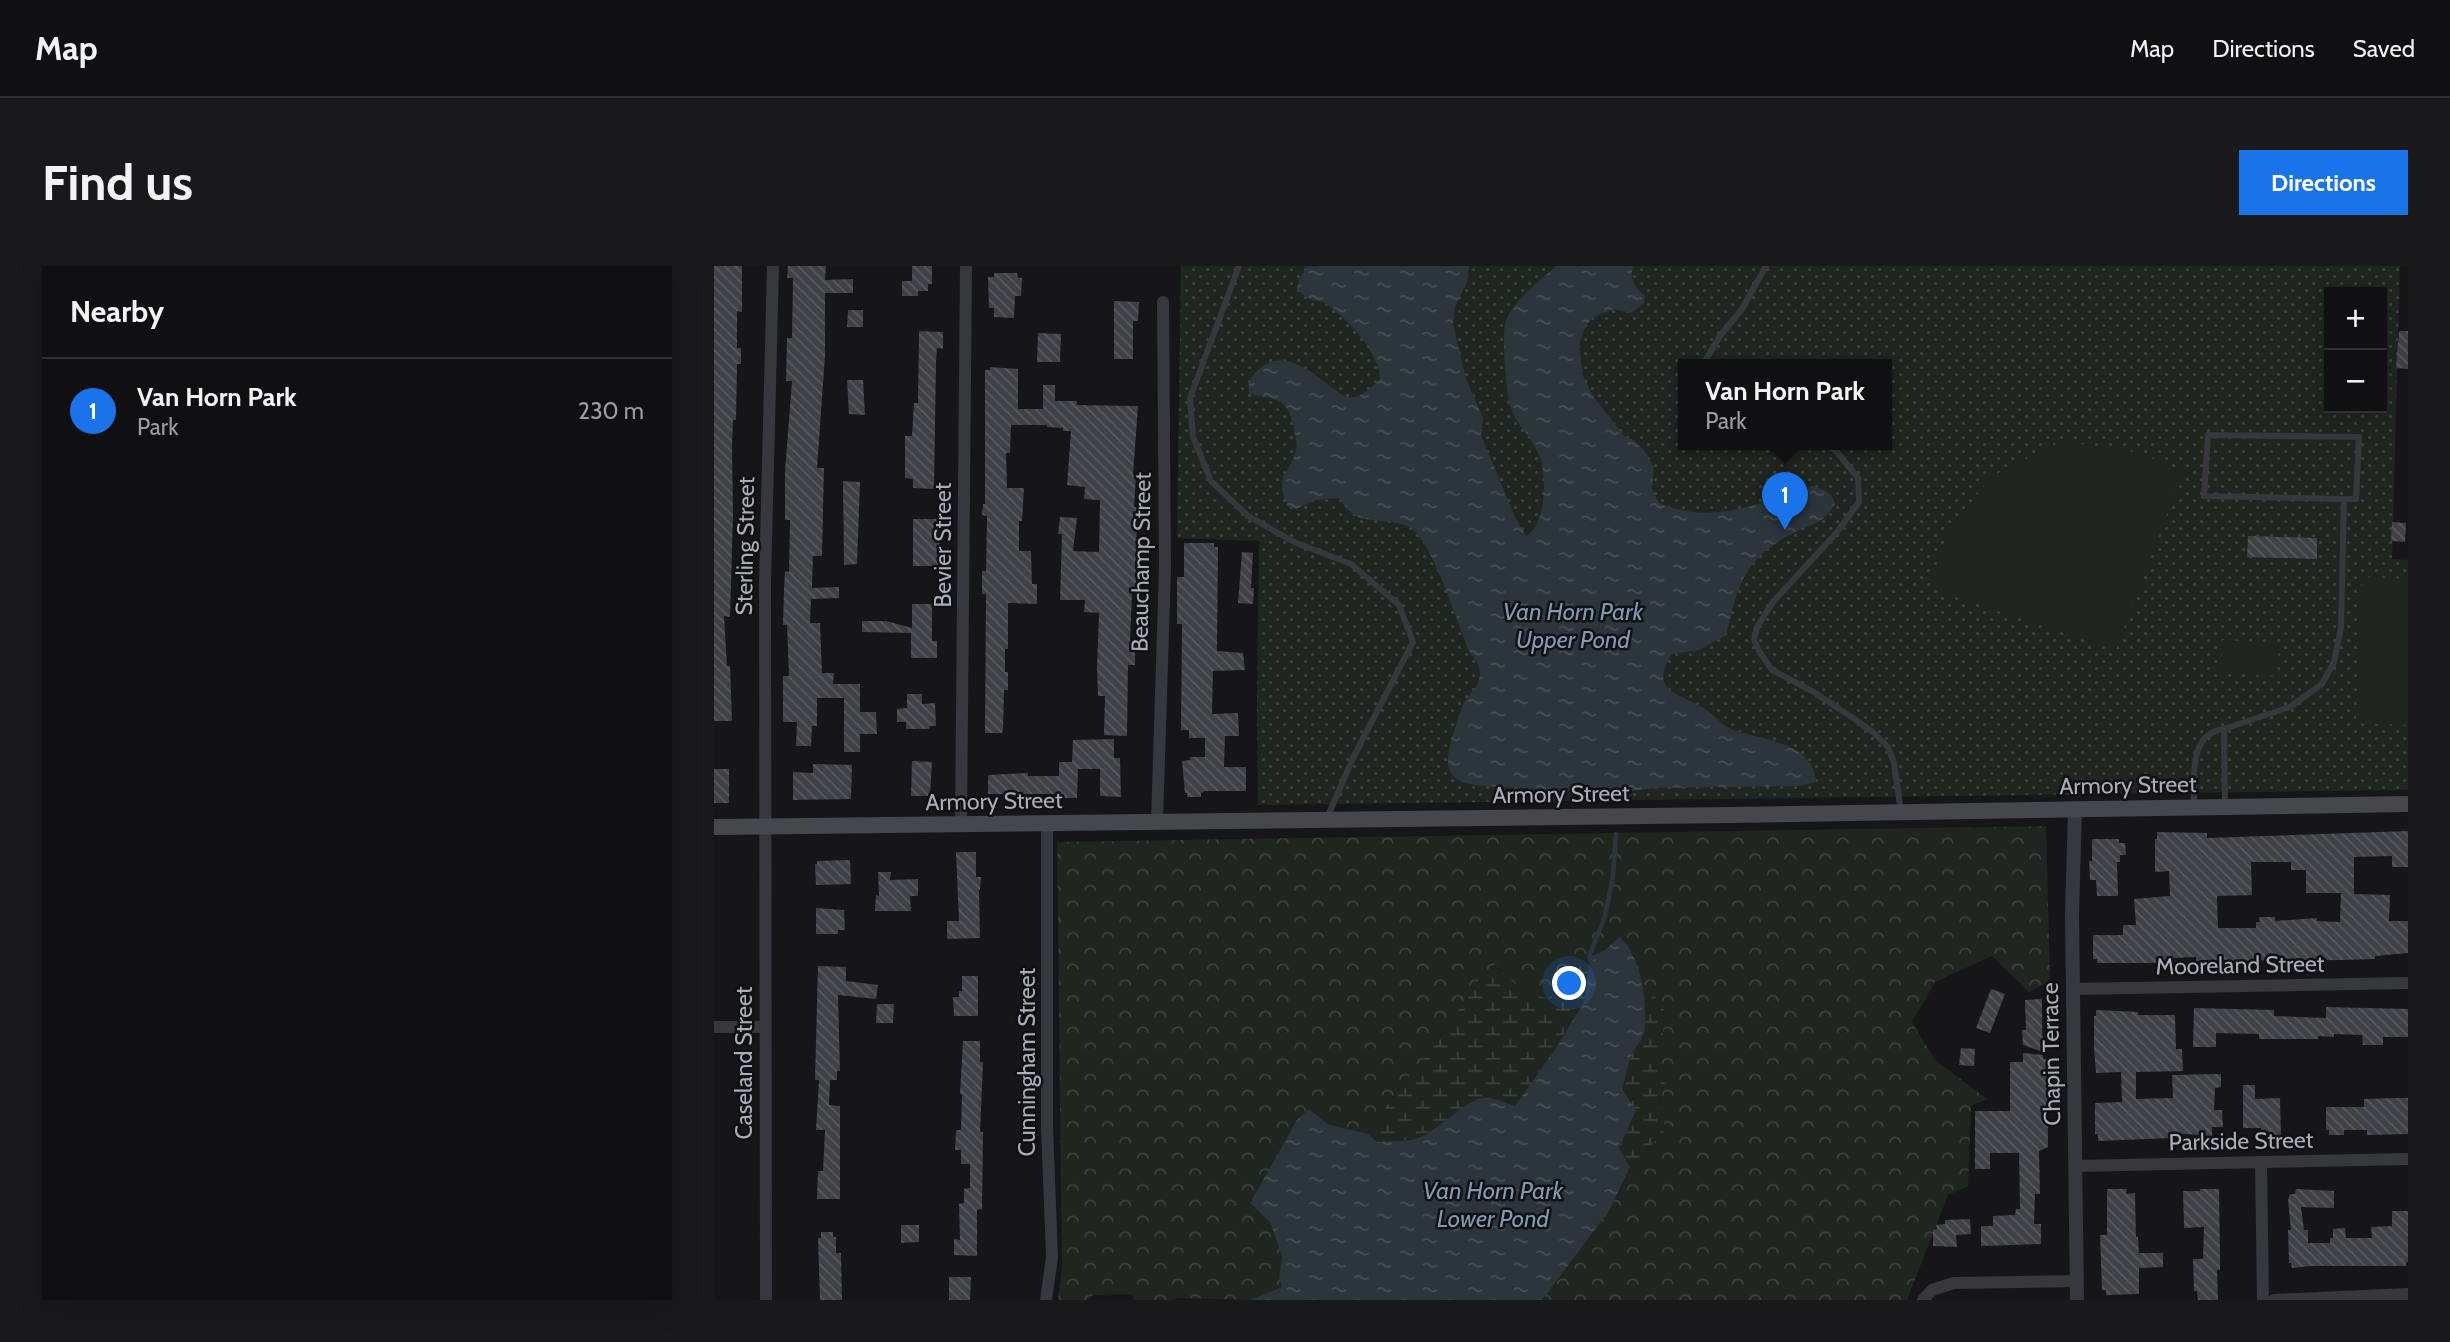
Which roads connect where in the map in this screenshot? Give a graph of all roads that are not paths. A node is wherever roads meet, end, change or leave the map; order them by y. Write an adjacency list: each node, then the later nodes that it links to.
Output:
1 (773, 266): 19 (street, Sterling Street)
2 (966, 266): 18 (street, Bevier Street)
3 (1239, 266): 15 (lane)
4 (1766, 266): 6 (lane)
5 (1163, 302): 16 (street, Beauchamp Street)
6 (1706, 359)
7 (1834, 450): 14 (lane)
8 (2344, 499): 8 (lane); 9 (lane)
9 (2224, 729): 11 (lane); 12 (lane)
10 (2408, 804): 12 (main road, Armory Street)
11 (2194, 806): 12 (main road, Armory Street); 13 (main road, Armory Street)
12 (2225, 806)
13 (2075, 808): 14 (main road, Armory Street); 22 (street, Chapin Terrace)
14 (1901, 812): 15 (main road, Armory Street)
15 (1326, 819): 16 (main road, Armory Street)
16 (1157, 822): 17 (main road, Armory Street)
17 (1047, 823): 18 (main road, Armory Street); 31 (street, Cunningham Street)
18 (961, 824): 19 (main road, Armory Street)
19 (764, 826): 20 (main road, Armory Street); 24 (street, Caseland Street)
20 (714, 827)
21 (2408, 983): 22 (street, Mooreland Street)
22 (2073, 989): 27 (street, Chapin Terrace)
23 (714, 1027): 24 (street)
24 (765, 1027): 30 (street, Caseland Street)
25 (2408, 1159): 26 (street, Parkside Street)
26 (2261, 1162): 27 (street, Parkside Street); 34 (street)
27 (2075, 1166): 28 (street, Chapin Terrace)
28 (2077, 1281): 32 (street); 33 (street, Chapin Terrace)
29 (2408, 1294): 35 (street)
30 (766, 1300)
31 (1046, 1300)
32 (1923, 1300)
33 (2077, 1300)
34 (2263, 1300)
35 (2274, 1300)

